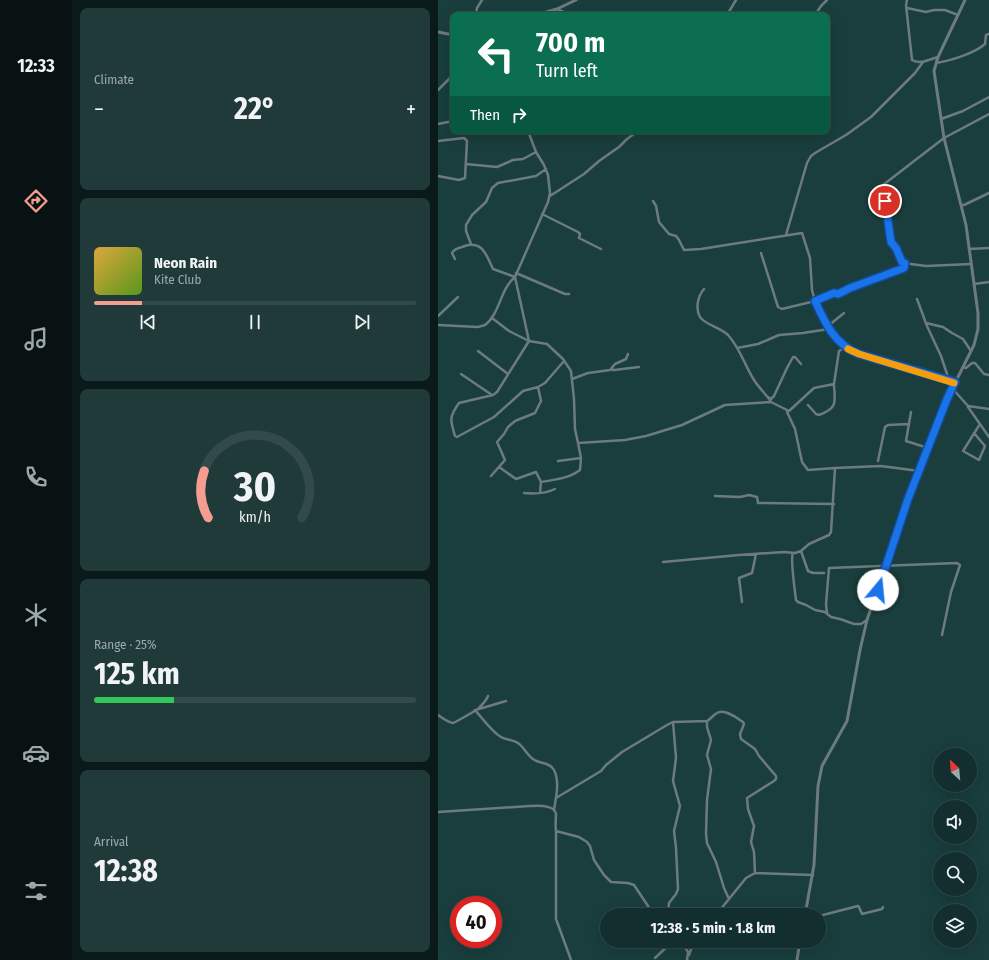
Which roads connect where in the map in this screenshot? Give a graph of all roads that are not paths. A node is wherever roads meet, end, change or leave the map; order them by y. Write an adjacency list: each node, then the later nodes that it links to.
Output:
1 (482, 0): 9 (street)
2 (576, 0): 8 (street)
3 (736, 0): 12 (street)
4 (827, 0): 13 (street)
5 (907, 0): 7 (street)
6 (966, 0): 14 (street)
7 (907, 8): 14 (street); 19 (street)
8 (557, 9): 10 (street); 11 (street)
9 (477, 12)
10 (546, 12)
11 (564, 12)
12 (729, 12)
13 (817, 12)
14 (958, 15): 18 (street)
15 (438, 32): 16 (street)
16 (450, 34)
17 (989, 34): 20 (street)
18 (938, 56): 19 (street); 20 (street)
19 (923, 62): 41 (street)
20 (936, 63): 25 (street)
21 (450, 78): 22 (street)
22 (438, 90)
23 (989, 97): 25 (street)
24 (989, 114): 30 (street)
25 (941, 119): 30 (street)
26 (450, 122): 27 (street)
27 (438, 124)
28 (529, 134): 32 (street)
29 (634, 134): 37 (street)
30 (944, 138): 39 (street); 48 (street)
31 (438, 141): 33 (street)
32 (536, 152): 33 (street); 34 (street)
33 (466, 164): 35 (street)
34 (546, 170): 37 (street); 42 (street)
35 (438, 176)
36 (989, 193): 39 (street)
37 (550, 196): 40 (street)
38 (653, 200): 41 (street)
39 (961, 205): 45 (street)
40 (542, 214): 44 (street); 50 (street)
41 (786, 235): 58 (street)
42 (471, 244): 47 (street); 51 (street)
43 (989, 248): 45 (street)
44 (601, 249)
45 (970, 250): 49 (street)
46 (761, 253): 58 (street)
47 (455, 259)
48 (905, 263): 49 (street); 58 (street)
49 (971, 264): 53 (street)
50 (516, 273): 51 (street); 55 (street)
51 (515, 277): 61 (street); 65 (street)
52 (989, 282): 53 (street)
53 (974, 284): 69 (street)
54 (704, 289): 66 (street)
55 (569, 294)
56 (458, 297): 60 (street)
57 (918, 299): 62 (street)
58 (815, 301): 64 (street)
59 (844, 313): 64 (street)
60 (438, 316)
61 (492, 318): 63 (street); 65 (street)
62 (926, 323): 69 (street); 80 (street)
63 (438, 325)
64 (828, 328): 66 (street); 67 (street)
65 (529, 341): 71 (street); 77 (street)
66 (737, 348): 86 (street)
67 (850, 350): 80 (street); 82 (street)
68 (478, 351): 77 (street)
69 (971, 351): 74 (street)
70 (628, 354): 75 (street)
71 (564, 361): 79 (street); 83 (street)
72 (801, 364): 86 (street)
73 (639, 367): 75 (street)
74 (963, 367): 78 (street); 81 (street)
75 (612, 368): 79 (street)
76 (461, 374): 85 (street)
77 (508, 374): 85 (street)
78 (989, 375)
79 (572, 379): 97 (street)
80 (949, 380): 81 (street)
81 (955, 382): 84 (street)
82 (834, 384): 88 (street); 91 (street)
83 (538, 387): 85 (street); 102 (street)
84 (952, 387): 89 (street); 98 (street)
85 (493, 395)
86 (768, 396): 87 (street)
87 (771, 402): 91 (street); 97 (street)
88 (808, 405)
89 (968, 406): 90 (street); 94 (street)
90 (989, 409)
91 (788, 411): 103 (street)
92 (911, 412): 93 (street)
93 (909, 424): 98 (street); 101 (street)
94 (980, 424): 95 (street); 96 (street)
95 (974, 433): 95 (street)
96 (989, 437)
97 (578, 443): 99 (street)
98 (929, 448): 104 (street)
99 (581, 458): 100 (street); 106 (street)
100 (558, 461)
101 (878, 461)
102 (500, 467): 105 (street); 106 (street)
103 (835, 468): 104 (street); 111 (street)
104 (920, 471): 116 (street)
105 (492, 476)
106 (541, 482): 109 (street)
107 (555, 489): 109 (street)
108 (524, 493): 109 (street)
109 (540, 493)
110 (714, 496): 111 (street)
111 (834, 504): 112 (street)
112 (800, 551): 113 (street); 117 (street)
113 (793, 553): 114 (street); 119 (street)
114 (756, 554): 115 (street); 118 (street)
115 (663, 562)
116 (886, 565): 119 (street); 120 (street); 121 (street)
117 (824, 573)
118 (742, 602)
119 (827, 613): 120 (street)
120 (867, 620): 134 (street)
121 (942, 635)
122 (488, 696): 124 (street)
123 (506, 701): 124 (street)
124 (478, 709): 125 (street)
125 (475, 710): 126 (street); 129 (street)
126 (438, 715)
127 (707, 721): 128 (street); 133 (street); 135 (street)
128 (673, 722): 129 (street); 138 (street)
129 (556, 798): 130 (street)
130 (554, 810): 131 (street); 132 (street)
131 (438, 812)
132 (556, 831): 137 (street); 148 (street)
133 (755, 873): 134 (street); 135 (street)
134 (813, 874): 140 (street)
135 (729, 899): 139 (street)
136 (883, 907): 141 (street)
137 (649, 908)
138 (669, 908)
139 (722, 908)
140 (806, 908)
141 (826, 914)
142 (666, 948): 147 (street)
143 (685, 948): 146 (street)
144 (691, 948): 146 (street)
145 (799, 948): 150 (street)
146 (688, 956): 149 (street)
147 (656, 958)
148 (571, 960)
149 (687, 960)
150 (797, 960)

